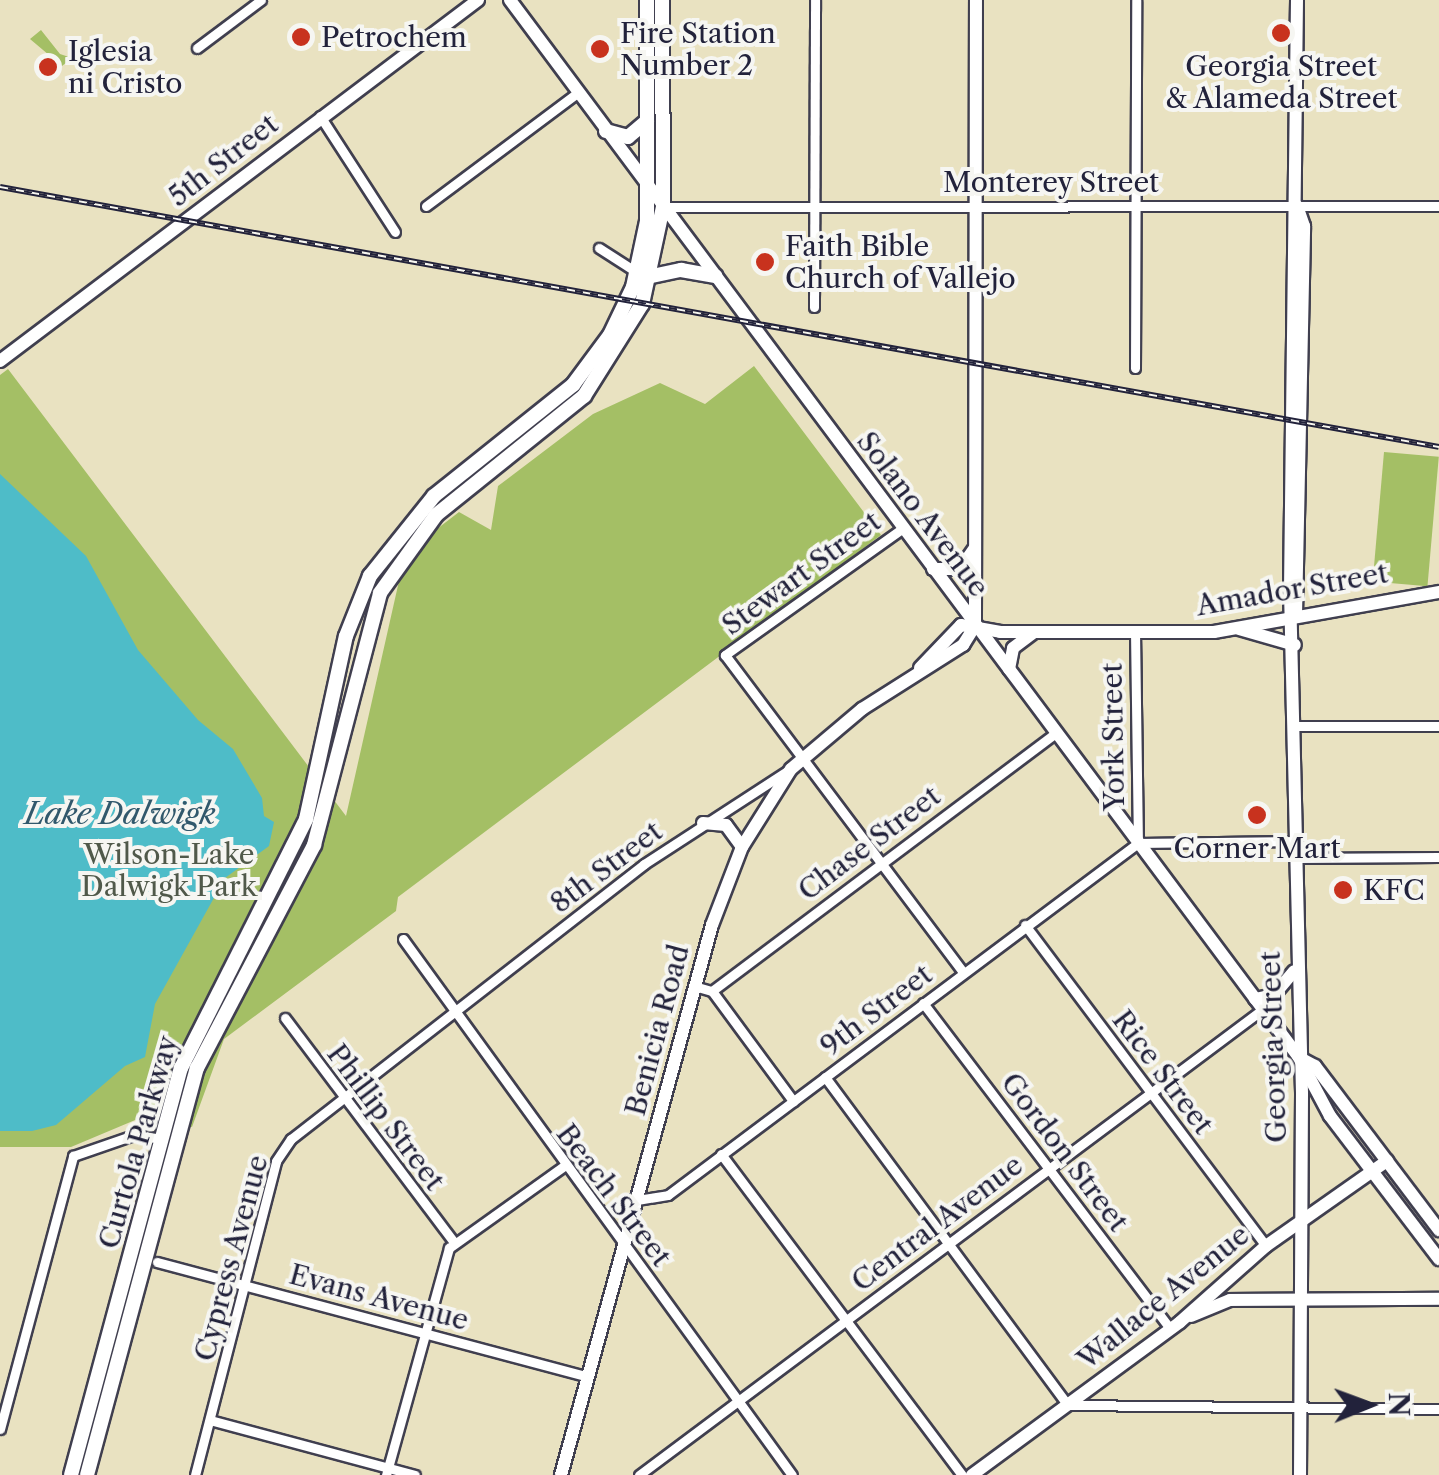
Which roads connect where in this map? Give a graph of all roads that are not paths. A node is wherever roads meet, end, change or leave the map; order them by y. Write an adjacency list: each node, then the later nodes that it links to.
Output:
1 (261, 0): 10 (street)
2 (478, 0): 12 (main road, 5th Street)
3 (510, 0): 11 (main road, Solano Avenue)
4 (648, 0): 13 (main road, Curtola Parkway)
5 (662, 0): 22 (main road, Curtola Parkway)
6 (815, 0): 20 (street)
7 (976, 0): 16 (main road)
8 (1136, 0): 17 (street)
9 (1297, 0): 18 (main road, Georgia Street)
10 (198, 48)
11 (577, 93): 14 (main road, Solano Avenue); 19 (street)
12 (320, 116): 23 (street); 28 (main road, 5th Street)
13 (647, 120): 14 (main road); 15 (main road, Curtola Parkway)
14 (606, 130): 15 (main road, Solano Avenue)
15 (648, 187): 22 (main road, Solano Avenue); 25 (main road, Curtola Parkway)
16 (976, 204): 17 (street, Monterey Street); 20 (street, Monterey Street); 31 (main road)
17 (1137, 204): 18 (street, Monterey Street); 29 (street)
18 (1296, 205): 21 (street, Monterey Street); 34 (main road, Georgia Street)
19 (426, 206)
20 (814, 206): 22 (street, Monterey Street); 27 (street)
21 (1439, 206)
22 (663, 207): 25 (main road, Curtola Parkway); 26 (main road, Solano Avenue)
23 (395, 232)
24 (599, 248): 25 (street)
25 (645, 274): 26 (main road); 70 (main road, Curtola Parkway); 76 (main road, Curtola Parkway)
26 (715, 276): 30 (main road, Solano Avenue)
27 (814, 307)
28 (0, 361)
29 (1135, 368)
30 (903, 528): 32 (main road, Solano Avenue); 44 (street, Stewart Street)
31 (976, 547): 32 (main road); 35 (main road)
32 (933, 568): 35 (main road, Solano Avenue)
33 (1439, 592): 34 (main road, Amador Street)
34 (1295, 617): 36 (main road, Amador Street); 39 (main road, Georgia Street)
35 (975, 626): 37 (main road, Amador Street); 40 (main road, Solano Avenue); 44 (main road, Benicia Road)
36 (1239, 629): 38 (main road, Amador Street); 39 (main road)
37 (1039, 630): 38 (main road, Amador Street); 40 (main road)
38 (1135, 631): 48 (street, York Street)
39 (1296, 645): 41 (main road, Georgia Street)
40 (1008, 669): 43 (main road, Solano Avenue)
41 (1296, 726): 42 (street); 47 (main road, Georgia Street)
42 (1439, 726)
43 (1056, 733): 48 (main road, Solano Avenue); 52 (street, Chase Street)
44 (802, 758): 45 (main road, Benicia Road); 52 (street)
45 (791, 769): 46 (street, 8th Street); 49 (main road, Benicia Road)
46 (703, 822): 49 (main road); 61 (street, 8th Street)
47 (1296, 842): 48 (street); 51 (main road, Georgia Street)
48 (1138, 843): 53 (street, 9th Street); 60 (main road, Solano Avenue)
49 (742, 848): 57 (main road, Benicia Road)
50 (1439, 857): 51 (street)
51 (1296, 858): 55 (main road, Georgia Street)
52 (882, 862): 56 (street); 58 (street, Chase Street)
53 (1025, 925): 56 (street, 9th Street); 65 (street, Rice Street)
54 (403, 939): 61 (street, Beach Street)
55 (1296, 968): 60 (main road); 63 (main road, Georgia Street)
56 (963, 972): 59 (street, 9th Street)
57 (694, 986): 58 (street); 77 (main road, Benicia Road)
58 (712, 991): 67 (street)
59 (923, 1002): 64 (street, 9th Street); 74 (street, Gordon Street)
60 (1259, 1004): 63 (main road, Solano Avenue); 65 (street, Central Avenue)
61 (457, 1013): 66 (street, Cypress Avenue); 73 (street, Beach Street)
62 (285, 1018): 66 (street, Phillip Street)
63 (1298, 1056): 68 (main road, Solano Avenue); 69 (main road, Georgia Street); 72 (main road, Solano Avenue)
64 (825, 1076): 67 (street, 9th Street); 82 (street)
65 (1150, 1093): 74 (street, Central Avenue); 83 (street, Rice Street)
66 (342, 1099): 80 (street, Phillip Street); 87 (street, Cypress Avenue)
67 (793, 1101): 71 (street, 9th Street)
68 (1330, 1116): 69 (main road); 75 (main road, Solano Avenue)
69 (1302, 1136): 78 (main road, Georgia Street)
70 (163, 1139): 76 (main road); 100 (street); 102 (main road, Curtola Parkway)
71 (721, 1154): 77 (street, 9th Street); 91 (street)
72 (1387, 1160): 75 (main road, Wallace Avenue); 79 (main road, Solano Avenue)
73 (564, 1166): 80 (street); 81 (street, Beach Street)
74 (1048, 1168): 82 (street, Central Avenue); 92 (street, Gordon Street)
75 (1370, 1169): 78 (main road, Wallace Avenue); 84 (main road, Solano Avenue)
76 (170, 1170): 103 (main road, Curtola Parkway)
77 (636, 1200): 81 (main road, Benicia Road)
78 (1300, 1221): 83 (main road, Wallace Avenue); 88 (main road, Georgia Street)
79 (1439, 1230)
80 (454, 1242): 93 (street)
81 (623, 1244): 94 (main road, Benicia Road); 95 (street, Beach Street)
82 (948, 1244): 91 (street, Central Avenue); 96 (street)
83 (1266, 1246): 86 (main road, Wallace Avenue)
84 (1439, 1260)
85 (158, 1262): 87 (street, Evans Avenue)
86 (1231, 1273): 89 (main road); 92 (main road, Wallace Avenue)
87 (247, 1284): 93 (street, Evans Avenue); 99 (street, Cypress Avenue)
88 (1300, 1298): 89 (main road); 90 (main road); 98 (main road, Georgia Street)
89 (1244, 1299): 92 (main road)
90 (1439, 1299)
91 (846, 1320): 95 (street, Central Avenue); 109 (street)
92 (1175, 1326): 96 (main road, Wallace Avenue)
93 (426, 1332): 94 (street, Evans Avenue); 101 (street)
94 (588, 1377): 106 (main road, Benicia Road)
95 (738, 1400): 107 (street, Central Avenue); 108 (street, Beach Street)
96 (1068, 1405): 98 (street); 110 (main road, Wallace Avenue)
97 (1439, 1408): 98 (street)
98 (1300, 1410): 111 (main road, Georgia Street)
99 (210, 1420): 101 (street); 104 (street, Cypress Avenue)
100 (0, 1429)
101 (387, 1471): 105 (street)
102 (71, 1475)
103 (86, 1475)
104 (195, 1475)
105 (415, 1475)
106 (561, 1475)
107 (640, 1475)
108 (792, 1475)
109 (962, 1475)
110 (972, 1475)
111 (1300, 1475)

